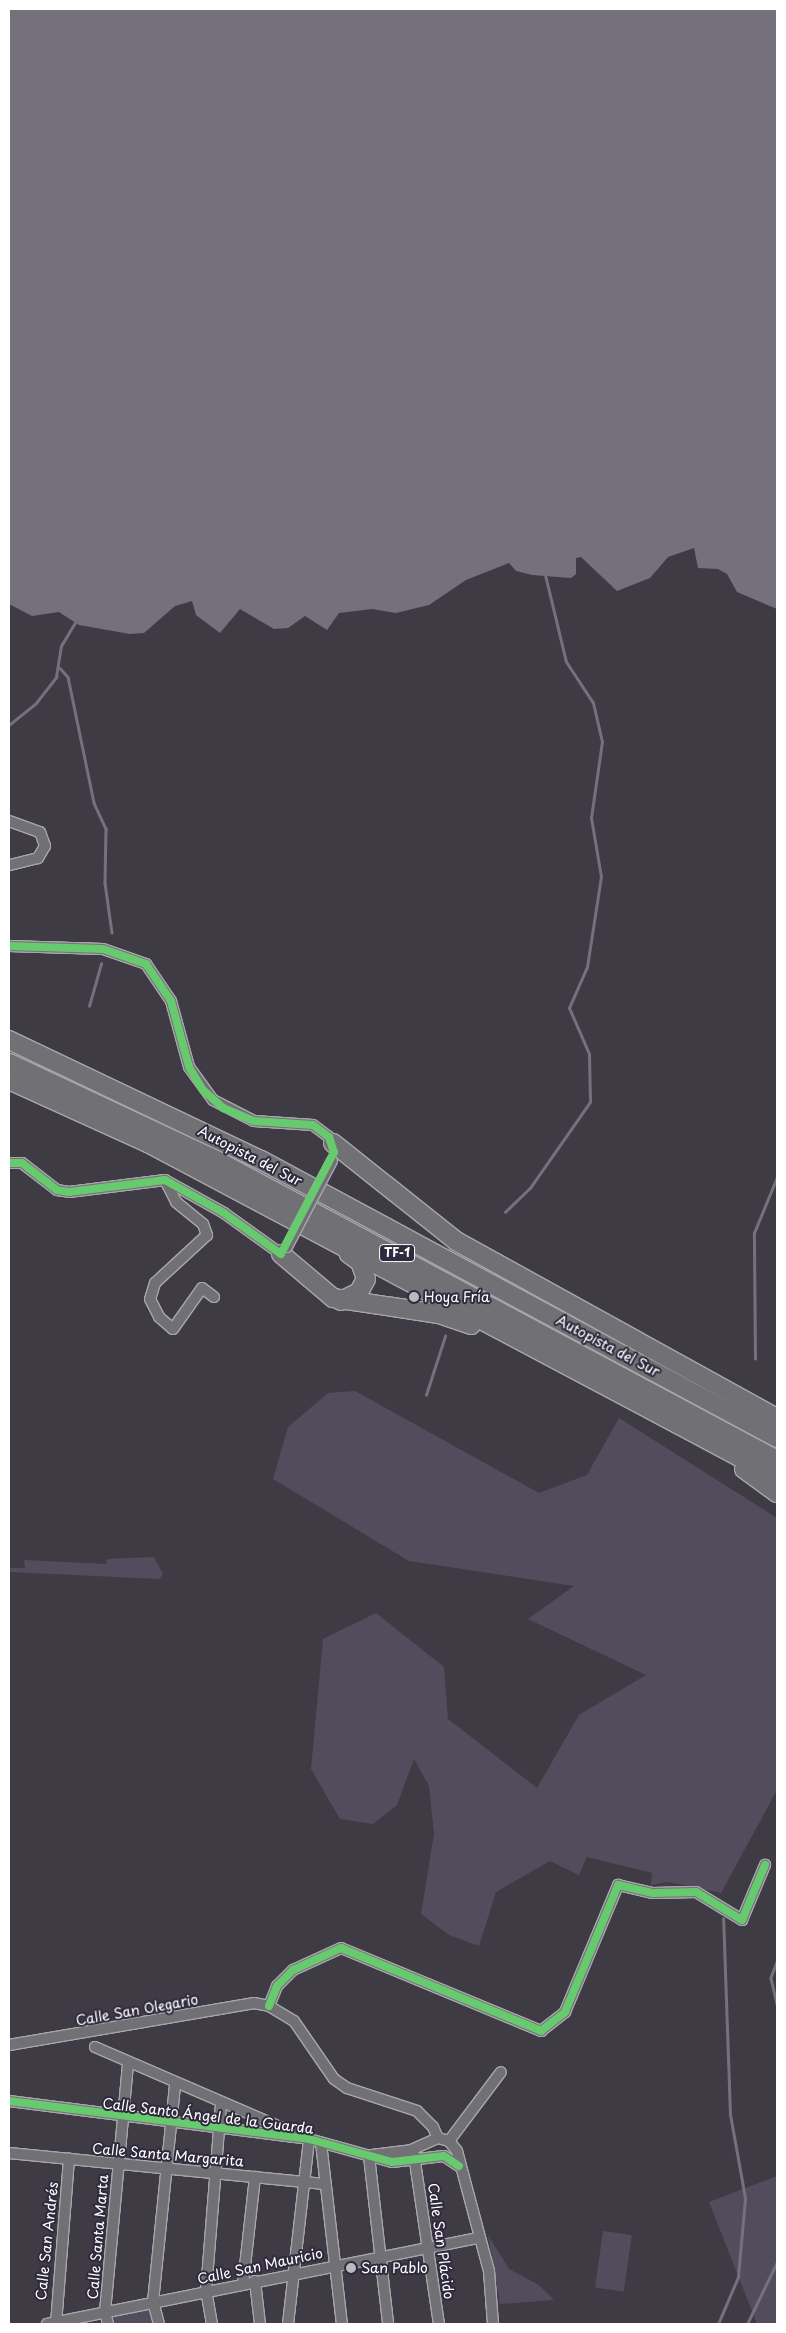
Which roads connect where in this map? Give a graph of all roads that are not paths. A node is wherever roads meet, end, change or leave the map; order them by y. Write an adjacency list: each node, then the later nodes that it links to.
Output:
1 (9, 821): 2 (street)
2 (9, 865)
3 (9, 946): 7 (street)
4 (9, 1040): 15 (highway, Autopista del Sur / TF-1)
5 (9, 1063): 20 (highway, Autopista del Sur / TF-1)
6 (9, 1080): 10 (highway)
7 (333, 1152): 11 (street, bridge); 16 (highway)
8 (9, 1163): 9 (street)
9 (166, 1180): 11 (street); 12 (street)
10 (317, 1231): 13 (highway); 14 (highway)
11 (284, 1251): 13 (highway)
12 (214, 1297)
13 (341, 1301): 14 (highway)
14 (518, 1342): 18 (highway)
15 (600, 1342): 16 (highway); 19 (highway, Autopista del Sur / TF-1)
16 (723, 1389): 17 (highway)
17 (777, 1418)
18 (689, 1430): 21 (highway); 22 (highway)
19 (777, 1438)
20 (777, 1460)
21 (777, 1476)
22 (777, 1493)
23 (765, 1865): 24 (street)
24 (269, 2006): 25 (street, Calle San Olegario); 37 (street)
25 (9, 2045)
26 (95, 2047): 27 (street, Calle San Olegario)
27 (128, 2062): 29 (street, Calle San Olegario); 32 (street, Calle Santa Marta)
28 (500, 2072): 40 (street)
29 (175, 2084): 31 (street, Calle San Olegario); 33 (street)
30 (9, 2101): 32 (street, Calle Santo Ángel de la Guarda)
31 (221, 2103): 34 (street, Calle San Olegario); 35 (street)
32 (123, 2119): 33 (street, Calle Santo Ángel de la Guarda); 47 (street, Calle Santa Marta)
33 (172, 2124): 35 (street, Calle Santo Ángel de la Guarda); 49 (street)
34 (270, 2124): 36 (street); 38 (street, Calle San Olegario)
35 (219, 2131): 36 (street, Calle Santo Ángel de la Guarda); 50 (street)
36 (268, 2136): 38 (street, Calle Santo Ángel de la Guarda)
37 (438, 2138): 40 (street); 41 (street, Calle Santo Ángel de la Guarda)
38 (309, 2139): 39 (street, Calle Santo Ángel de la Guarda); 52 (street)
39 (320, 2143): 43 (street, Calle Santo Ángel de la Guarda); 53 (street)
40 (450, 2143): 44 (street); 48 (street)
41 (411, 2150): 43 (street, Calle Santo Ángel de la Guarda); 46 (street, Calle San Plácido)
42 (9, 2153): 45 (street, Calle Santa Margarita)
43 (369, 2156): 46 (street, Calle Santo Ángel de la Guarda); 56 (street)
44 (444, 2156): 46 (street, Calle Santo Ángel de la Guarda); 48 (street)
45 (69, 2159): 47 (street, Calle Santa Margarita); 64 (street, Calle San Andrés)
46 (416, 2161): 55 (street, Calle San Plácido)
47 (118, 2165): 49 (street, Calle Santa Margarita); 63 (street, Calle Santa Marta)
48 (458, 2166): 54 (street)
49 (166, 2169): 50 (street, Calle Santa Margarita); 62 (street)
50 (216, 2174): 51 (street, Calle Santa Margarita); 61 (street)
51 (255, 2176): 52 (street, Calle Santa Margarita); 60 (street)
52 (305, 2182): 53 (street, Calle Santa Margarita); 58 (street)
53 (324, 2184): 57 (street)
54 (479, 2238): 55 (street, Calle San Mauricio); 73 (street)
55 (427, 2246): 56 (street, Calle San Mauricio); 72 (street, Calle San Plácido)
56 (380, 2256): 57 (street, Calle San Mauricio); 71 (street)
57 (334, 2265): 58 (street, Calle San Mauricio); 70 (street)
58 (292, 2274): 59 (street, Calle San Mauricio); 69 (street)
59 (255, 2282): 60 (street, Calle San Mauricio); 68 (street)
60 (243, 2284): 61 (street, Calle San Mauricio)
61 (206, 2292): 62 (street, Calle San Mauricio); 67 (street)
62 (153, 2302): 63 (street, Calle San Mauricio); 66 (street)
63 (105, 2312): 64 (street, Calle San Mauricio); 65 (street, Calle Santa Marta)
64 (53, 2324)
65 (108, 2324)
66 (159, 2324)
67 (212, 2324)
68 (260, 2324)
69 (288, 2324)
70 (342, 2324)
71 (388, 2324)
72 (440, 2324)
73 (492, 2324)

